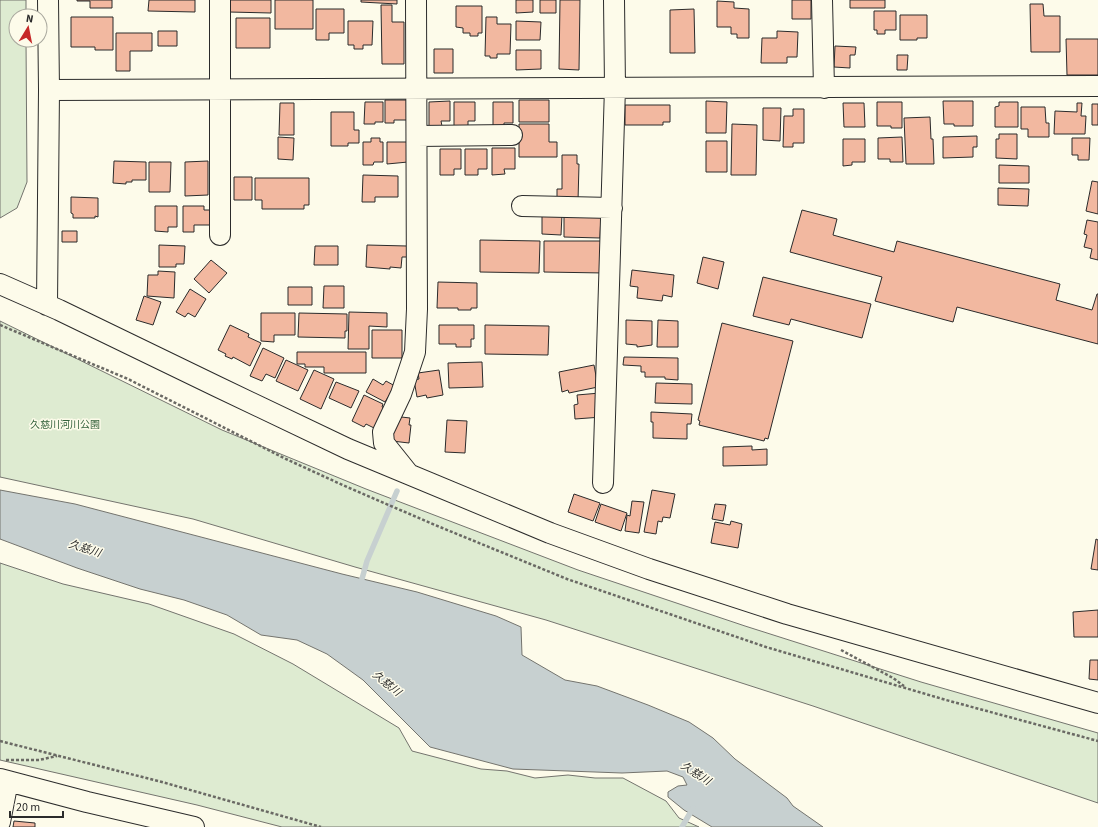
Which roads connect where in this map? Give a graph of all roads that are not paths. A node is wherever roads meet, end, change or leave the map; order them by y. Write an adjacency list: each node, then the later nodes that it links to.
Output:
1 (48, 0): 11 (street)
2 (220, 0): 8 (street)
3 (416, 0): 9 (street)
4 (614, 0): 7 (street)
5 (822, 0): 10 (street)
6 (1098, 86): 10 (street)
7 (615, 87): 9 (street); 10 (street); 15 (street)
8 (219, 88): 9 (street); 11 (street); 16 (street)
9 (417, 88): 13 (street)
10 (824, 88)
11 (49, 90): 18 (street)
12 (512, 135): 13 (street)
13 (417, 136): 19 (street)
14 (522, 206): 15 (street)
15 (612, 208): 20 (street)
16 (220, 235)
17 (0, 284): 18 (street)
18 (47, 305): 19 (street)
19 (409, 475): 21 (street)
20 (603, 483)
21 (1098, 703)
22 (4, 780): 23 (street); 24 (street)
23 (87, 802): 25 (street); 26 (street)
24 (0, 822)
25 (151, 827)
26 (194, 827)

